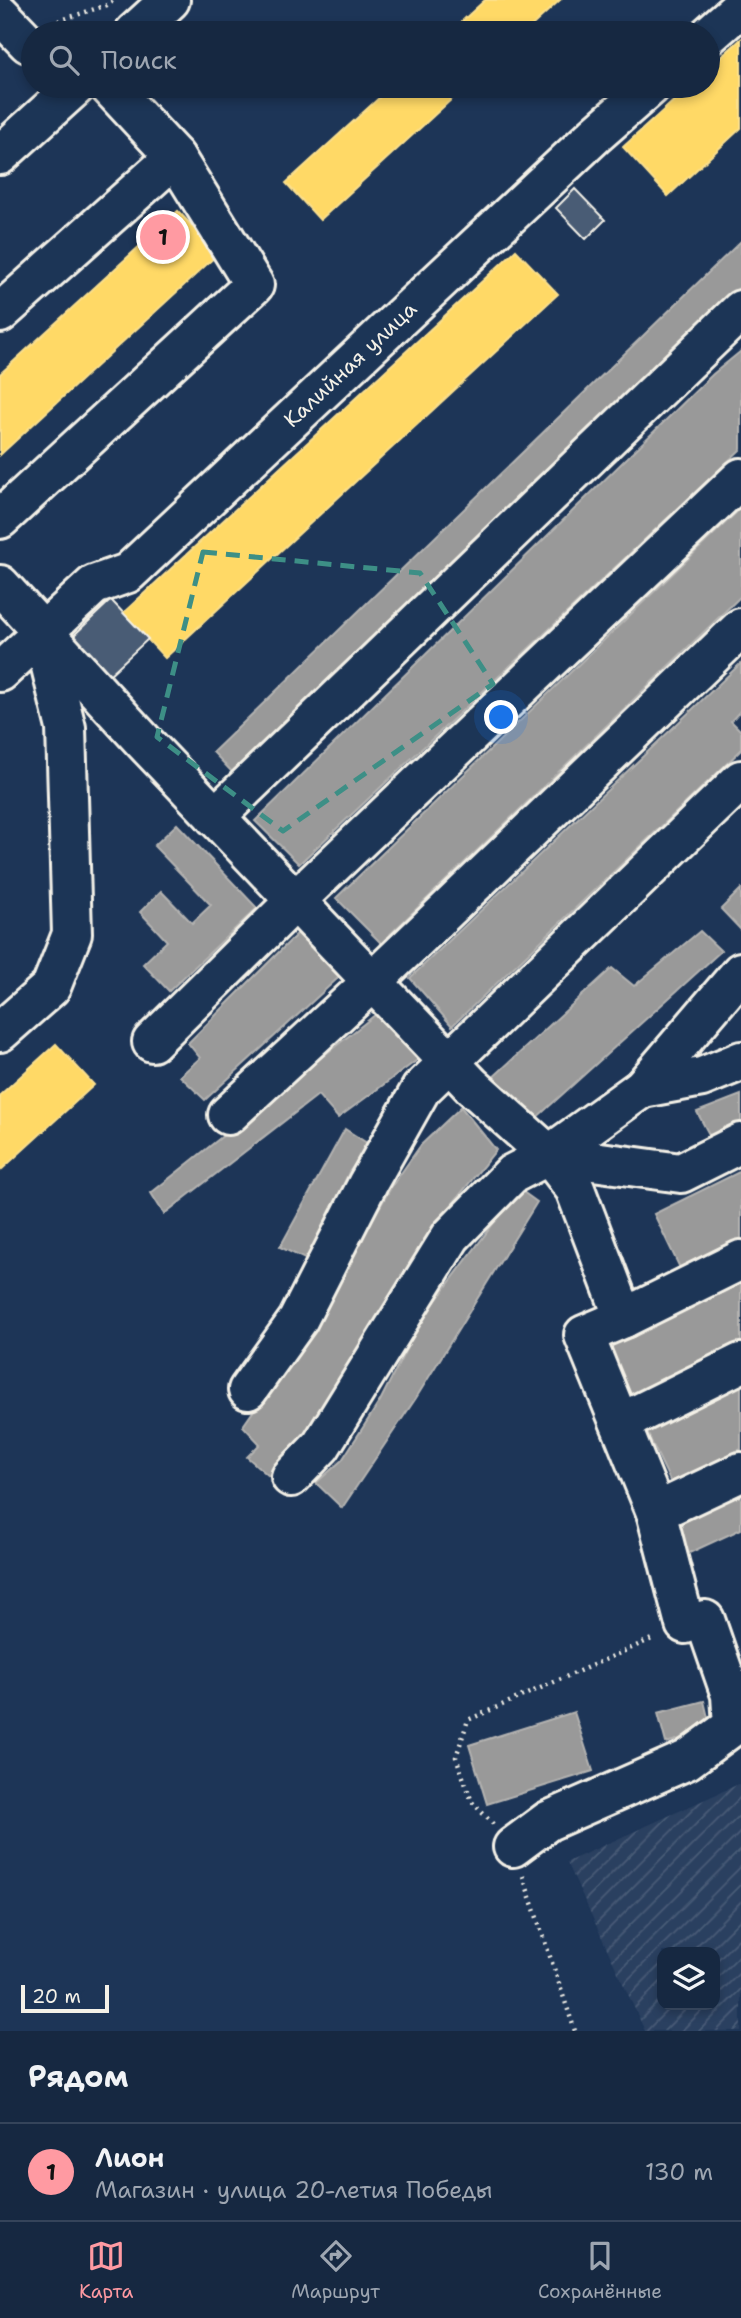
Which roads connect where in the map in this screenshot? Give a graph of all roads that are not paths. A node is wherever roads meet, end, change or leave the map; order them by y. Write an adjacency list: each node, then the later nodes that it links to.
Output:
1 (170, 0): 4 (main road)
2 (741, 7): 5 (main road)
3 (0, 14): 6 (main road)
4 (147, 21)
5 (720, 25)
6 (21, 26)
7 (63, 98): 10 (main road)
8 (120, 98): 11 (main road)
9 (638, 98): 18 (main road, Калийная улица)
10 (0, 155)
11 (175, 157): 13 (main road); 15 (main road)
12 (741, 310): 21 (main road)
13 (0, 313)
14 (741, 478): 22 (main road)
15 (0, 519)
16 (0, 585): 18 (main road)
17 (741, 628): 24 (main road)
18 (42, 631): 19 (main road, Калийная улица); 21 (main road); 25 (main road)
19 (0, 672)
20 (741, 780): 28 (main road)
21 (215, 817): 22 (main road)
22 (295, 901): 24 (main road); 26 (main road)
23 (741, 972): 29 (main road)
24 (372, 982): 28 (main road); 30 (main road)
25 (0, 1032)
26 (152, 1042)
27 (741, 1061): 29 (main road)
28 (448, 1062): 32 (main road); 36 (main road)
29 (642, 1088): 32 (main road)
30 (228, 1115)
31 (741, 1143): 32 (main road)
32 (549, 1155): 34 (main road); 39 (main road)
33 (741, 1260): 34 (main road)
34 (624, 1318): 37 (main road)
35 (741, 1363): 37 (main road)
36 (248, 1390)
37 (620, 1423): 40 (main road)
38 (741, 1472): 40 (main road)
39 (291, 1477)
40 (656, 1512): 41 (main road)
41 (513, 1847)

